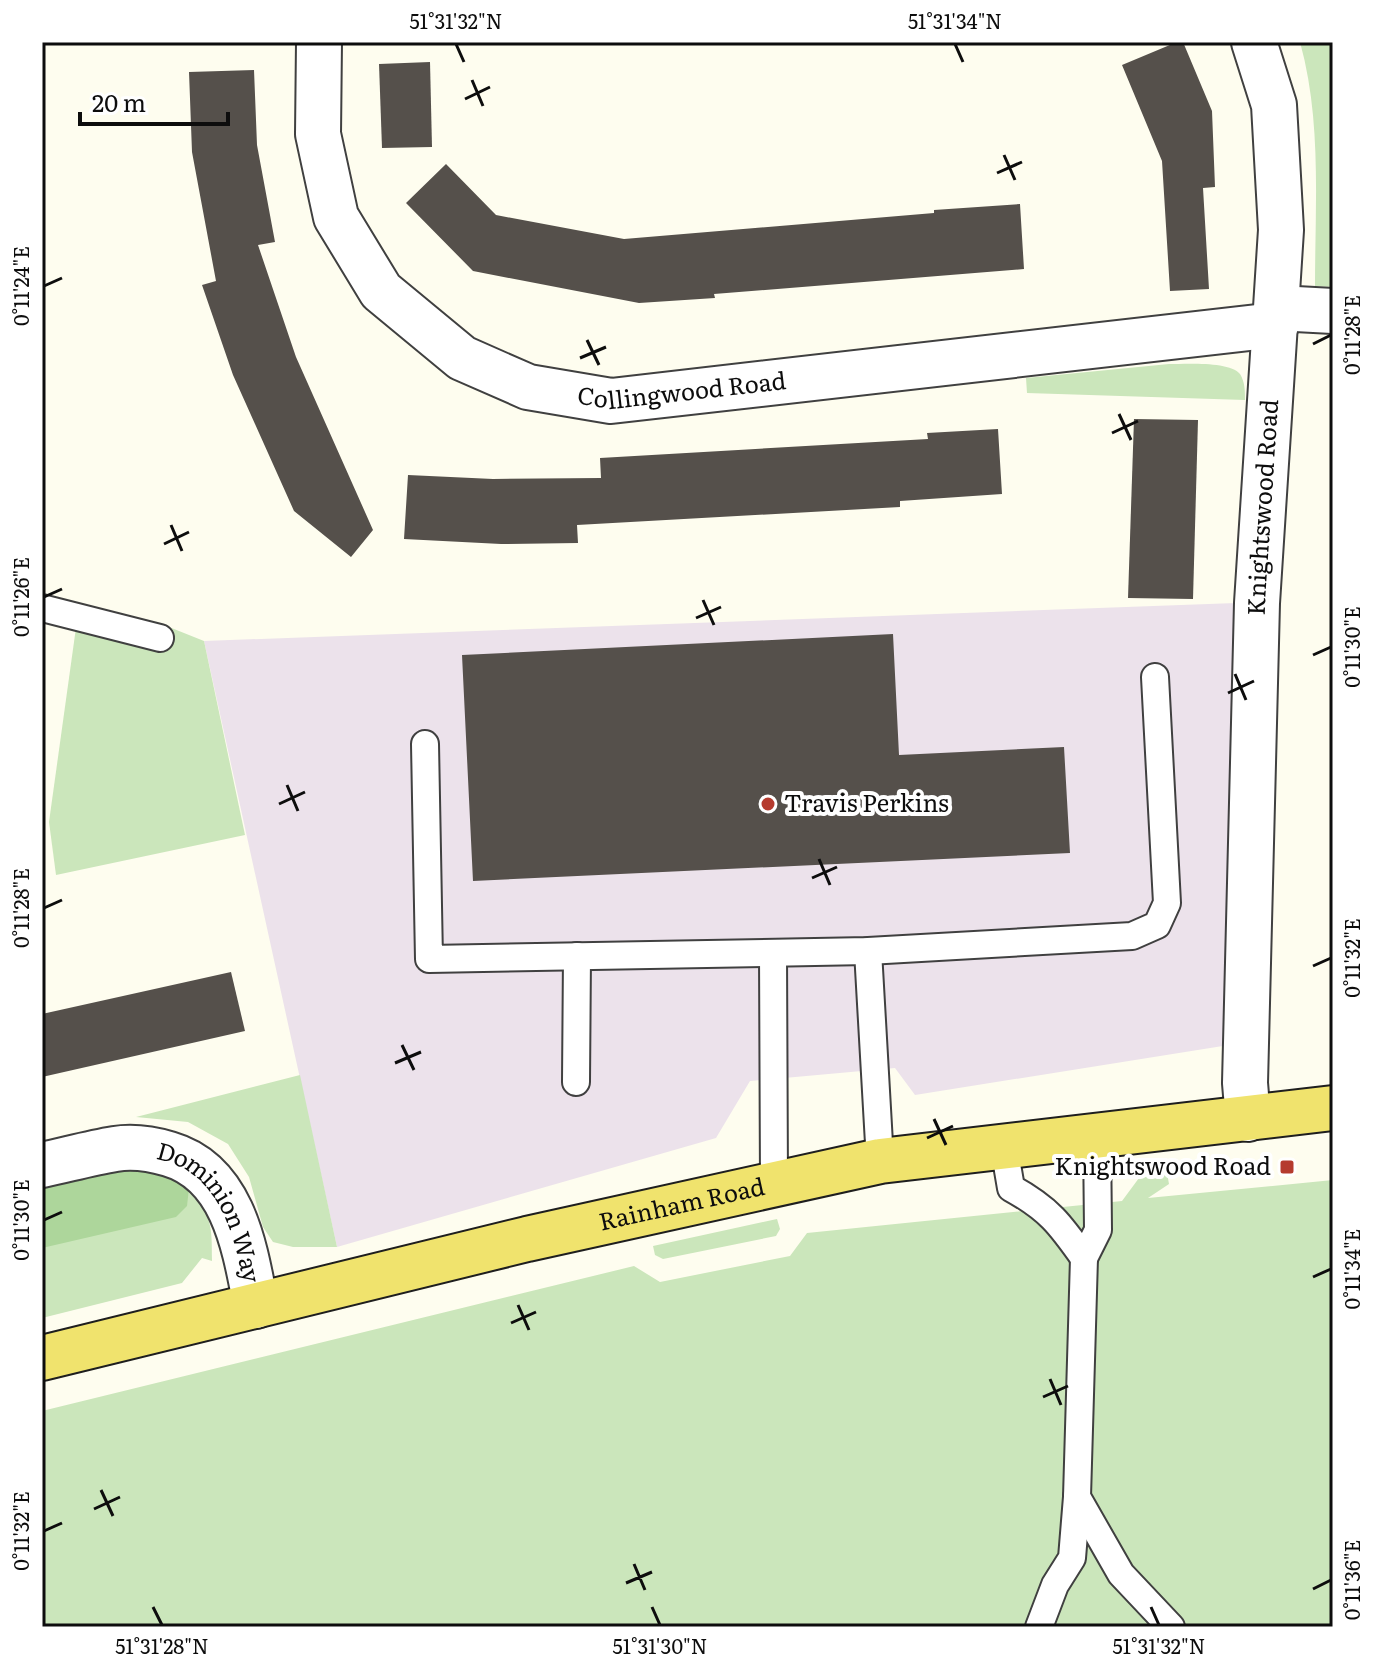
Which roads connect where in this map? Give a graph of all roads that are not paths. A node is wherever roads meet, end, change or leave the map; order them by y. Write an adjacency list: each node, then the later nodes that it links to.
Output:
1 (319, 42): 4 (street, Collingwood Road)
2 (1254, 42): 4 (street, Knightswood Road)
3 (1333, 311): 4 (street, Collingwood Road)
4 (1276, 317): 14 (street, Knightswood Road)
5 (42, 608): 6 (lane)
6 (160, 638)
7 (1155, 677): 9 (lane)
8 (425, 744): 11 (lane)
9 (868, 951): 10 (lane); 17 (lane)
10 (773, 953): 11 (lane); 19 (lane)
11 (577, 956): 12 (lane)
12 (576, 1082)
13 (1333, 1108): 14 (main road, Rainham Road)
14 (1248, 1119): 15 (main road, Rainham Road)
15 (1097, 1136): 16 (main road, Rainham Road); 20 (lane)
16 (1004, 1147): 17 (main road, Rainham Road); 20 (lane)
17 (880, 1161): 19 (main road, Rainham Road)
18 (42, 1165): 21 (street, Dominion Way)
19 (774, 1183): 21 (main road, Rainham Road)
20 (1084, 1258): 23 (lane)
21 (256, 1306): 22 (main road, Rainham Road)
22 (42, 1358)
23 (1077, 1497): 24 (lane); 25 (lane)
24 (1039, 1627)
25 (1171, 1627)

